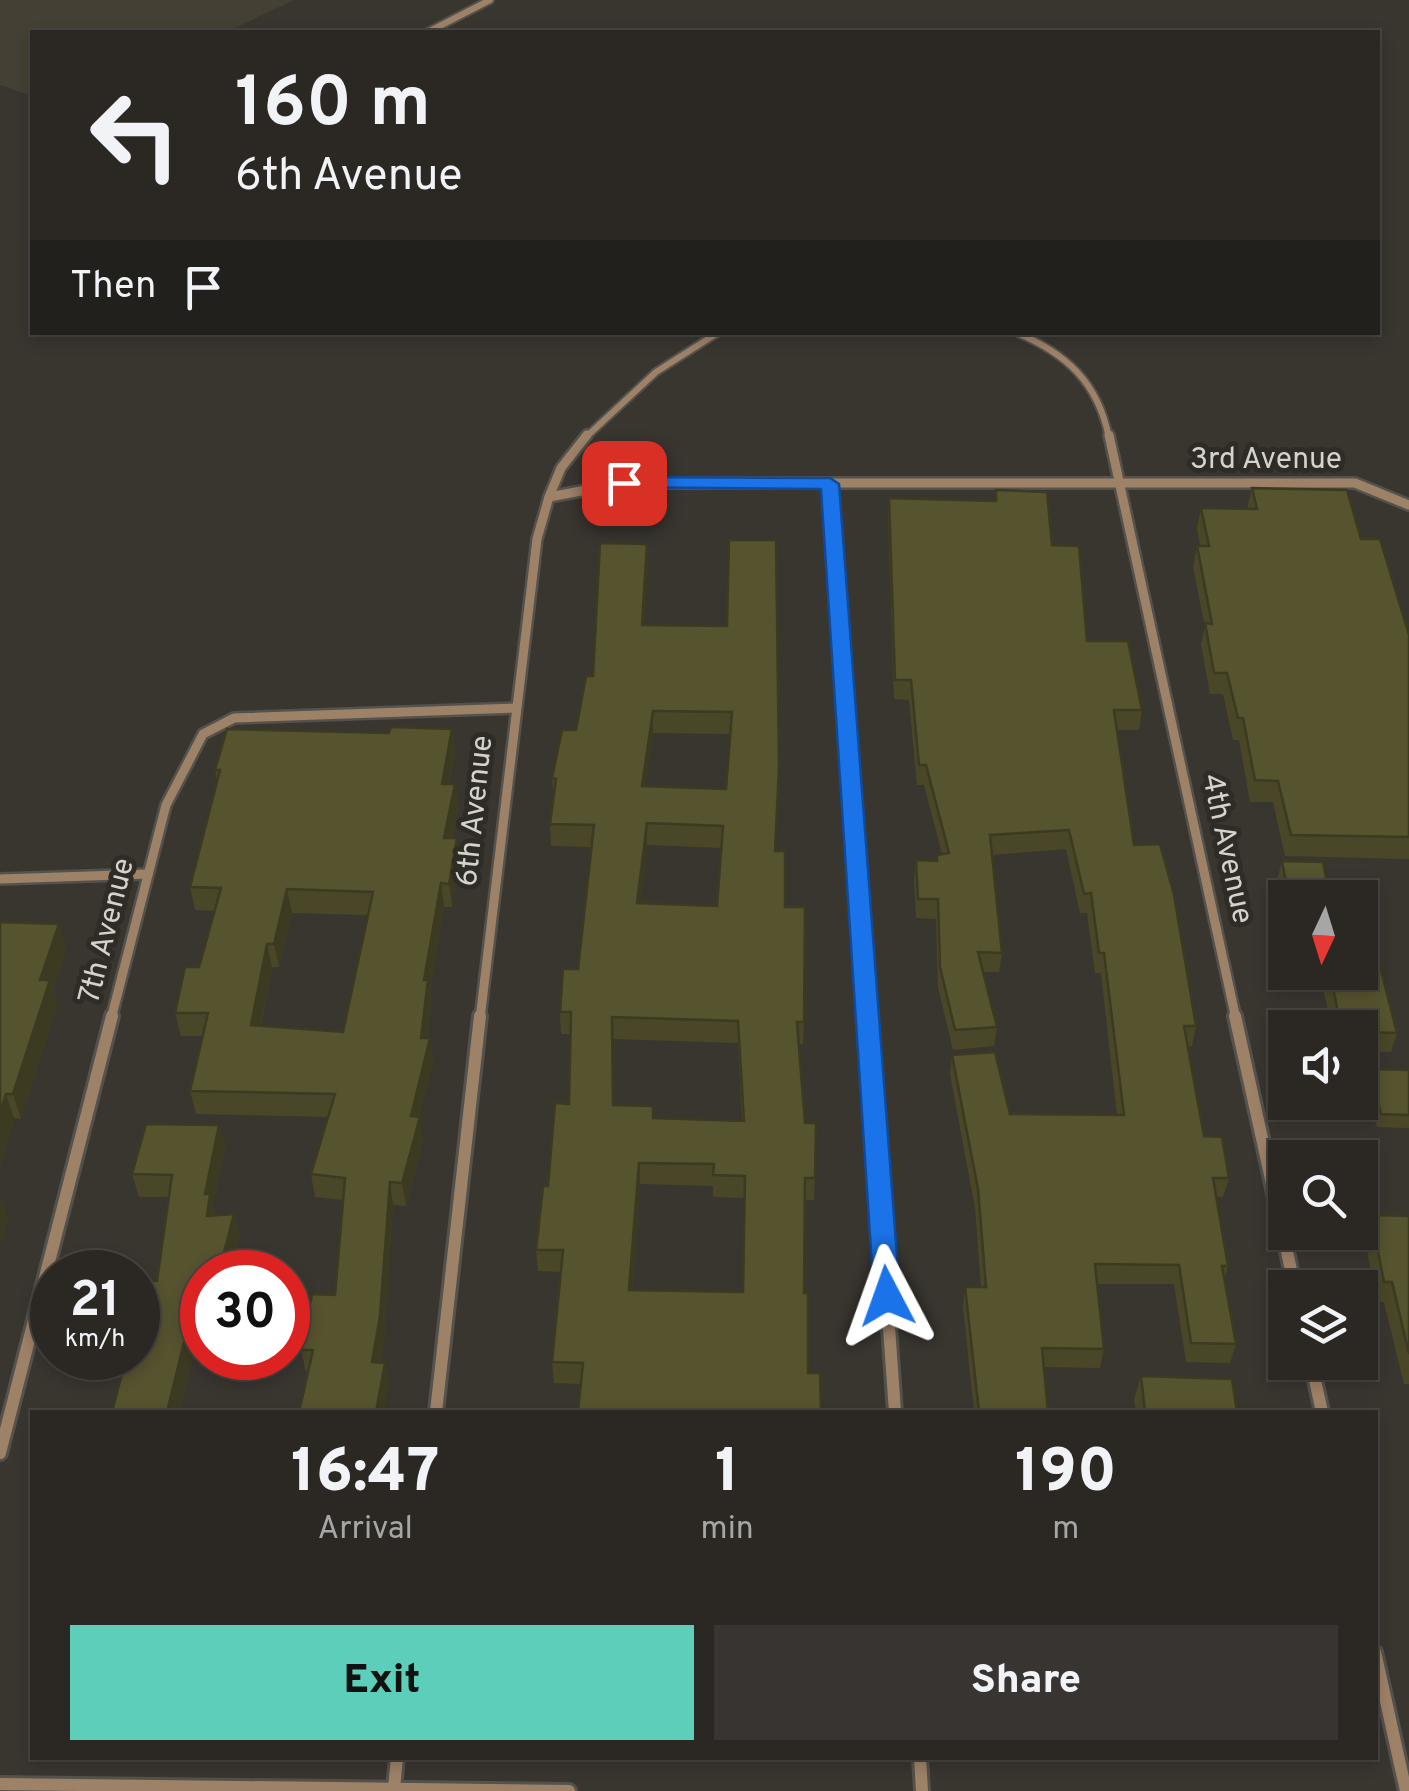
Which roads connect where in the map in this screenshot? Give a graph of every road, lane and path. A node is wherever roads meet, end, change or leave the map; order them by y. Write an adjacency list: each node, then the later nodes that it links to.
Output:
1 (490, 0): 2 (street)
2 (432, 30)
3 (714, 335): 7 (street, 6th Avenue)
4 (1021, 335): 5 (street, 4th Avenue)
5 (1117, 482): 6 (street, 3rd Avenue); 8 (street, 3rd Avenue); 12 (street, 4th Avenue)
6 (830, 484): 7 (street); 15 (street)
7 (549, 497): 9 (street, 6th Avenue)
8 (1409, 505)
9 (516, 708): 10 (street, 7th Avenue); 14 (street, 6th Avenue)
10 (148, 874): 11 (street); 17 (street, 7th Avenue)
11 (0, 879)
12 (1291, 1270)
13 (1315, 1380): 16 (street)
14 (436, 1410)
15 (895, 1410)
16 (1322, 1410)
17 (0, 1453)
18 (1378, 1665): 25 (street)
19 (397, 1760): 22 (street)
20 (920, 1760): 24 (street)
21 (0, 1784): 22 (street)
22 (394, 1788): 23 (street)
23 (569, 1791)
24 (922, 1791)
25 (1406, 1791)

